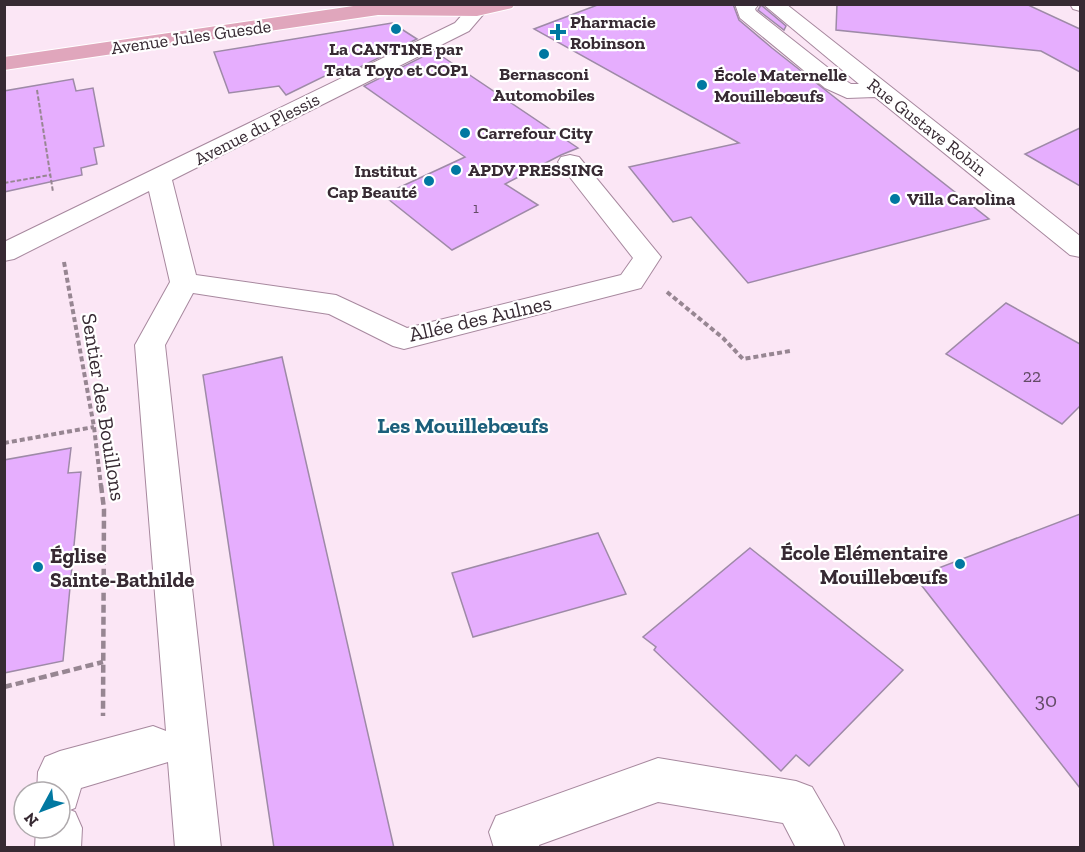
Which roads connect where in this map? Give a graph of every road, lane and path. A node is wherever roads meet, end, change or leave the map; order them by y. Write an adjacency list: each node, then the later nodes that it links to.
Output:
1 (505, 4): 5 (main road)
2 (748, 4): 8 (street)
3 (772, 4): 8 (street, Rue Gustave Robin)
4 (387, 7): 5 (main road, Avenue Jules Guesde); 6 (main road, Avenue Jules Guesde)
5 (479, 7): 11 (street, Avenue du Plessis)
6 (32, 60): 7 (main road, Avenue Jules Guesde); 10 (path, Sentier des Bouillons)
7 (4, 64)
8 (880, 90): 14 (street, Rue Gustave Robin)
9 (570, 162): 16 (street)
10 (50, 175): 12 (path); 13 (path, Sentier des Bouillons)
11 (159, 178): 13 (street, Avenue du Plessis); 17 (street)
12 (4, 183)
13 (58, 226): 15 (street, Avenue du Plessis); 19 (path, Sentier des Bouillons)
14 (1080, 249)
15 (4, 253)
16 (641, 266): 17 (street, Allée des Aulnes); 18 (path)
17 (184, 282): 26 (street)
18 (790, 351)
19 (94, 427): 20 (path); 21 (path, Sentier des Bouillons)
20 (4, 443)
21 (103, 662): 22 (path); 24 (path, Sentier des Bouillons)
22 (4, 687)
23 (153, 747): 24 (street)
24 (103, 762): 25 (street)
25 (60, 780)
26 (198, 848)
27 (517, 848): 28 (street)
28 (822, 848)

